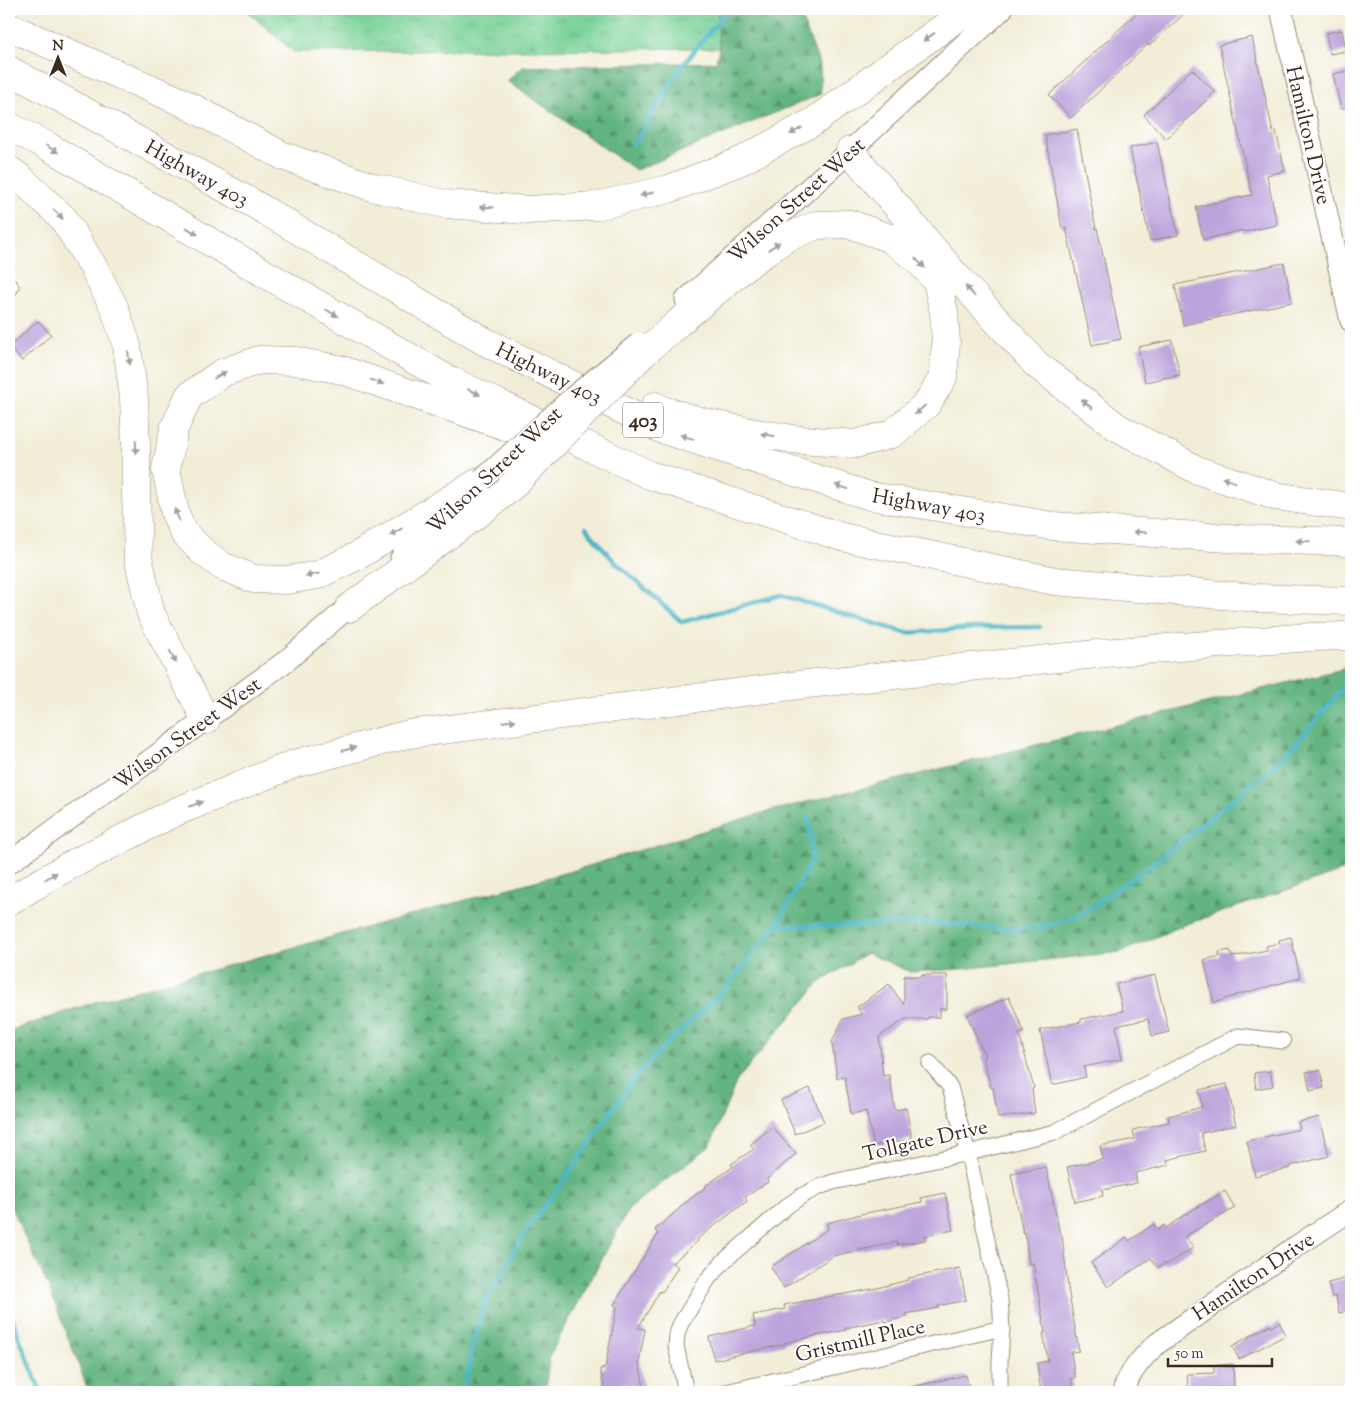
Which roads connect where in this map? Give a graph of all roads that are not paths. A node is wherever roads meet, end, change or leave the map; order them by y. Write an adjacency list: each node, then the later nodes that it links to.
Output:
1 (969, 9): 4 (highway, one-way to 4)
2 (1002, 9): 7 (main road, Wilson Street West)
3 (1280, 9): 10 (main road, Hamilton Drive)
4 (9, 27)
5 (9, 70): 9 (highway, Highway 403 / 403)
6 (9, 126): 12 (highway, 403, one-way to 12)
7 (850, 152): 11 (main road, Wilson Street West); 14 (highway, one-way to 7)
8 (9, 170): 19 (highway, one-way to 19)
9 (254, 204): 11 (highway, one-way to 9); 15 (highway, Highway 403 / 403, one-way to 9)
10 (1351, 321)
11 (641, 349): 13 (main road, Wilson Street West, bridge); 17 (highway, bridge)
12 (649, 475): 13 (highway, one-way to 12); 16 (highway, 403)
13 (482, 480): 17 (main road, Wilson Street West)
14 (1351, 506)
15 (1351, 542)
16 (1351, 600)
17 (349, 608): 19 (main road, Wilson Street West)
18 (1351, 636): 21 (highway, one-way to 18)
19 (206, 720): 20 (main road, Wilson Street West)
20 (9, 863)
21 (9, 901)
22 (1283, 1041): 24 (street, Tollgate Drive)
23 (930, 1063): 24 (street)
24 (968, 1153): 26 (street); 27 (street, Tollgate Drive)
25 (1351, 1210): 30 (main road, Hamilton Drive)
26 (1002, 1328): 28 (street, Gristmill Place); 29 (street)
27 (686, 1392)
28 (726, 1392)
29 (1000, 1392)
30 (1123, 1392)

